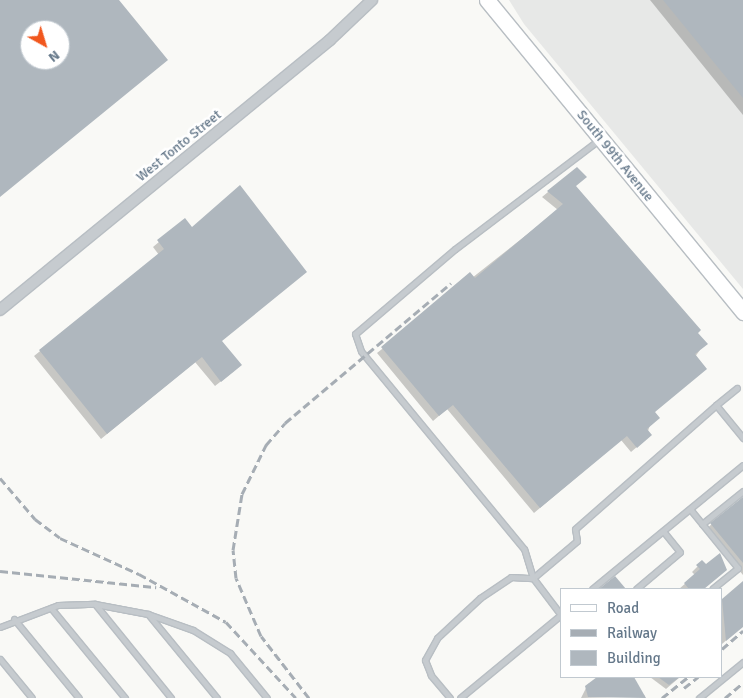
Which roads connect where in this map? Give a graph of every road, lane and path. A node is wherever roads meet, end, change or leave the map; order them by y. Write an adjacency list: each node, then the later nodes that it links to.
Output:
1 (372, 0): 4 (street, West Tonto Street)
2 (487, 0): 3 (main road, South 99th Avenue)
3 (601, 139): 5 (main road, South 99th Avenue); 14 (lane)
4 (0, 310)
5 (743, 312)
6 (737, 388): 7 (lane)
7 (716, 405): 8 (lane); 14 (lane)
8 (743, 438)
9 (743, 466): 11 (lane)
10 (743, 491): 12 (lane)
11 (690, 509): 12 (lane); 13 (lane)
12 (702, 524): 17 (lane)
13 (663, 532): 15 (lane); 16 (lane)
14 (533, 578): 20 (lane); 33 (lane)
15 (593, 588)
16 (637, 588)
17 (713, 588)
18 (95, 604): 19 (lane); 21 (lane); 30 (lane)
19 (52, 608): 23 (lane); 29 (lane)
20 (560, 612)
21 (148, 614): 31 (lane); 32 (lane)
22 (560, 617): 34 (lane)
23 (14, 619): 24 (lane); 28 (lane)
24 (0, 627)
25 (0, 659): 27 (lane)
26 (743, 662): 35 (lane)
27 (32, 698)
28 (79, 698)
29 (125, 698)
30 (171, 698)
31 (217, 698)
32 (266, 698)
33 (450, 698)
34 (460, 698)
35 (699, 698)

